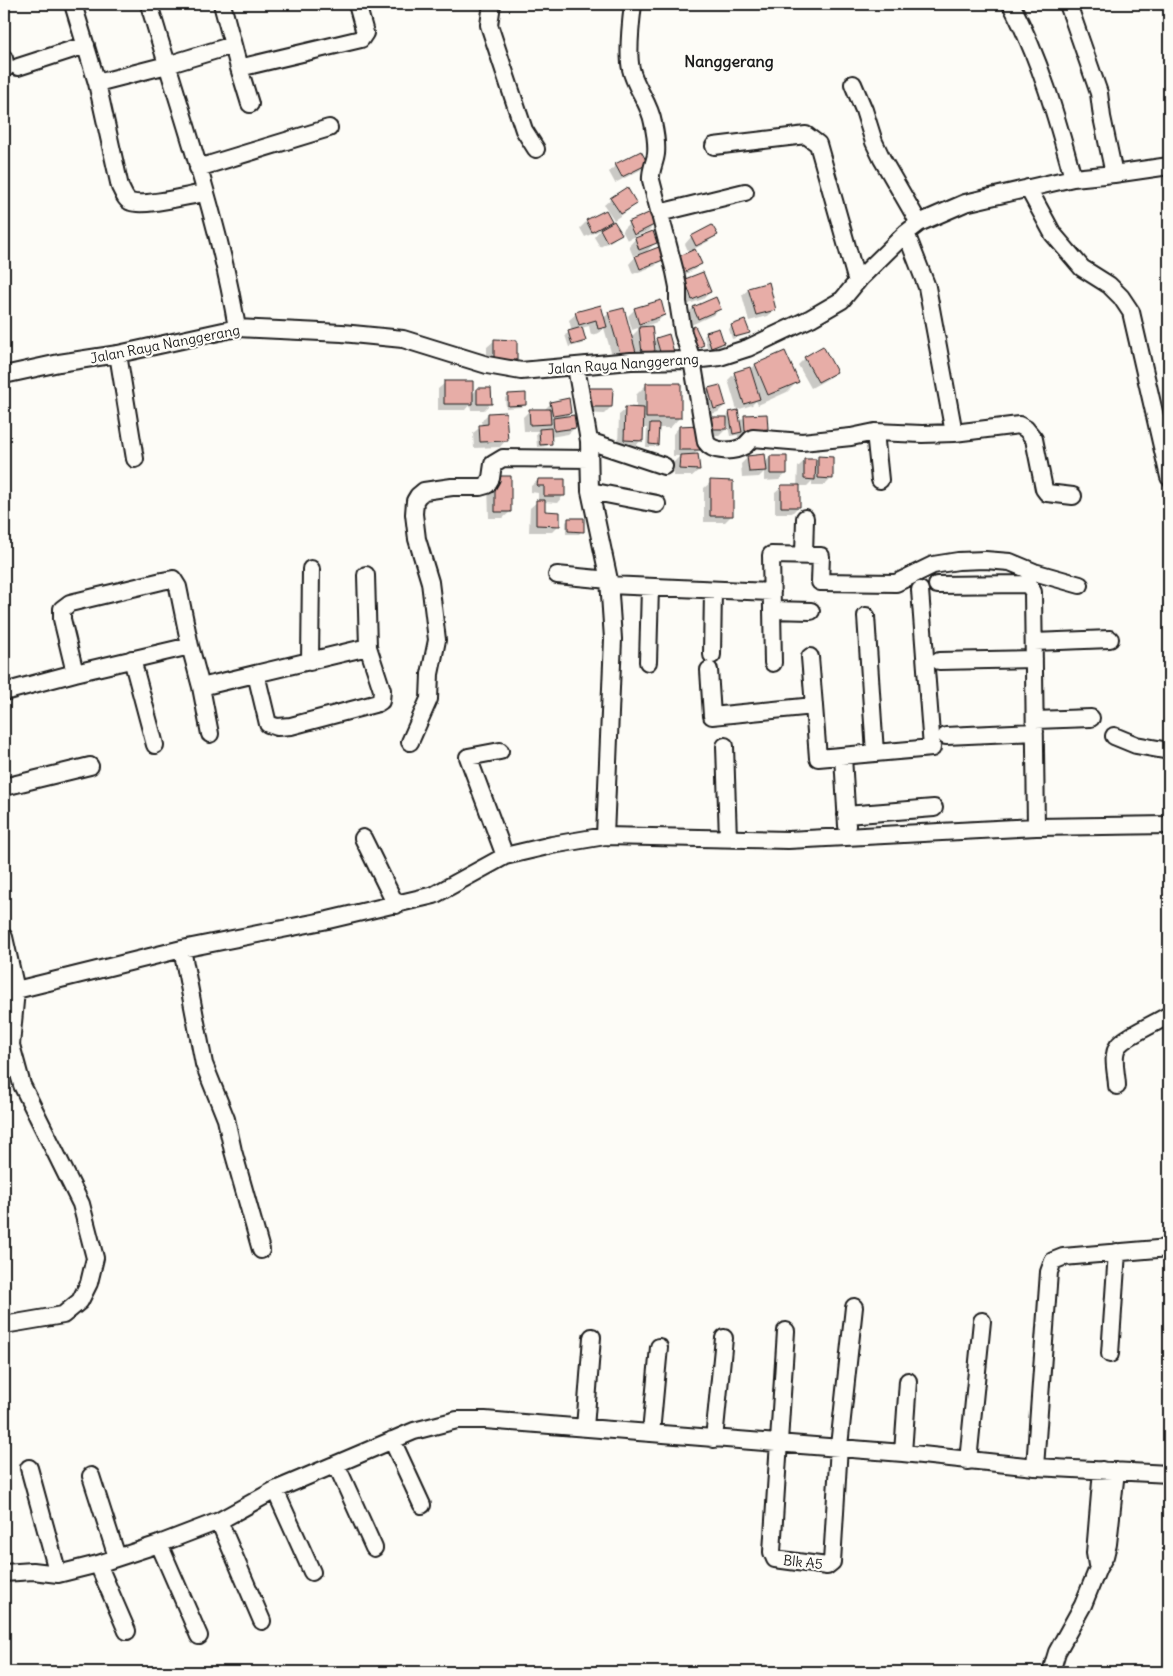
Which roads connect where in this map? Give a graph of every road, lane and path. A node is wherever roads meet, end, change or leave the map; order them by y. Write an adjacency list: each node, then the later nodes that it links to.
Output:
1 (73, 4): 9 (street)
2 (149, 4): 12 (street)
3 (358, 4): 13 (street)
4 (492, 4): 19 (street)
5 (633, 4): 27 (street)
6 (1011, 4): 23 (street)
7 (1068, 4): 22 (street)
8 (226, 5): 10 (street)
9 (86, 45): 11 (street); 14 (street)
10 (233, 45): 12 (street); 13 (street)
11 (10, 64)
12 (167, 65): 14 (street); 21 (street)
13 (239, 68): 16 (street)
14 (97, 83): 26 (street)
15 (853, 84): 28 (street)
16 (250, 104)
17 (329, 128): 21 (street)
18 (714, 146): 29 (street)
19 (536, 149)
20 (1169, 166): 22 (street, Jalan Raya Nanggerang)
21 (198, 168): 26 (street)
22 (1114, 174): 23 (street, Jalan Raya Nanggerang)
23 (1073, 178): 24 (street, Jalan Raya Nanggerang)
24 (1028, 188): 28 (street, Jalan Raya Nanggerang); 41 (street)
25 (745, 192): 27 (street)
26 (206, 193): 30 (street)
27 (659, 213): 32 (street)
28 (913, 228): 29 (street, Jalan Raya Nanggerang); 36 (street)
29 (857, 282): 32 (street, Jalan Raya Nanggerang)
30 (236, 328): 31 (street, Jalan Raya Nanggerang); 33 (street, Jalan Raya Nanggerang)
31 (118, 354): 34 (street, Jalan Raya Nanggerang); 38 (street)
32 (692, 360): 33 (street, Jalan Raya Nanggerang); 35 (street)
33 (576, 366): 37 (street)
34 (4, 375)
35 (875, 432): 36 (street); 42 (street)
36 (954, 433): 44 (street)
37 (589, 441): 39 (street); 40 (street)
38 (135, 459)
39 (589, 459): 43 (street); 82 (street)
40 (664, 466)
41 (1169, 477)
42 (880, 480)
43 (590, 492): 45 (street); 51 (street)
44 (1073, 496)
45 (656, 504)
46 (805, 518): 47 (street)
47 (804, 556): 53 (street); 57 (street)
48 (311, 569): 69 (street)
49 (366, 575): 64 (street)
50 (557, 575): 51 (street)
51 (609, 583): 54 (street); 95 (street)
52 (937, 585): 62 (street)
53 (1080, 585)
54 (650, 587): 55 (street); 70 (street)
55 (713, 590): 57 (street); 76 (street)
56 (920, 590): 87 (street)
57 (772, 592): 58 (street)
58 (772, 610): 59 (street); 71 (street)
59 (811, 611)
60 (866, 616): 87 (street)
61 (1110, 639): 62 (street)
62 (1034, 642): 67 (street)
63 (190, 646): 66 (street); 72 (street); 74 (street)
64 (368, 647): 69 (street); 73 (street)
65 (810, 657): 76 (street)
66 (132, 659): 72 (street); 83 (street)
67 (1034, 659): 68 (street); 78 (street)
68 (939, 661)
69 (310, 662): 73 (street)
70 (648, 662)
71 (773, 664)
72 (75, 673): 75 (street)
73 (256, 674): 74 (street)
74 (201, 687): 79 (street)
75 (4, 692)
76 (814, 706): 88 (street)
77 (1091, 718): 78 (street)
78 (1035, 726): 80 (street); 94 (street)
79 (210, 734)
80 (946, 736)
81 (1114, 736): 86 (street)
82 (410, 742)
83 (155, 744)
84 (725, 746): 98 (street)
85 (500, 751): 99 (street)
86 (1169, 751)
87 (875, 753): 88 (street)
88 (842, 756): 92 (street)
89 (90, 766): 90 (street)
90 (4, 787)
91 (934, 808): 92 (street)
92 (846, 815): 96 (street)
93 (1169, 825): 94 (street)
94 (1036, 827): 96 (street)
95 (605, 836): 98 (street); 99 (street)
96 (848, 836): 98 (street)
97 (363, 838): 100 (street)
98 (728, 839)
99 (505, 856): 100 (street)
100 (396, 905): 102 (street)
101 (4, 937): 103 (street)
102 (182, 949): 103 (street); 107 (street)
103 (10, 991): 111 (street)
104 (1169, 1016): 105 (street)
105 (1118, 1086)
106 (1169, 1248): 108 (street)
107 (261, 1250)
108 (1117, 1252): 116 (street); 127 (street)
109 (854, 1307): 123 (street)
110 (982, 1321): 125 (street)
111 (4, 1325)
112 (786, 1331): 122 (street)
113 (592, 1337): 118 (street)
114 (724, 1338): 120 (street)
115 (659, 1347): 119 (street)
116 (1110, 1354)
117 (908, 1381): 124 (street)
118 (585, 1428): 119 (street); 121 (street)
119 (651, 1433): 120 (street)
120 (714, 1439): 122 (street)
121 (392, 1440): 126 (street); 133 (street)
122 (778, 1444): 123 (street); 123 (street, Blk A5)
123 (839, 1448): 124 (street)
124 (903, 1453): 125 (street)
125 (968, 1461): 127 (street)
126 (336, 1464): 132 (street); 136 (street)
127 (1035, 1467): 129 (street)
128 (29, 1468): 141 (street)
129 (1109, 1471): 130 (street); 145 (street)
130 (1169, 1474)
131 (92, 1476): 137 (street)
132 (275, 1490): 134 (street); 139 (street)
133 (422, 1506)
134 (219, 1521): 135 (street); 142 (street)
135 (159, 1544): 137 (street); 144 (street)
136 (374, 1548)
137 (117, 1557): 138 (street)
138 (98, 1564): 141 (street); 143 (street)
139 (312, 1572)
140 (4, 1573): 141 (street)
141 (58, 1574)
142 (262, 1621)
143 (127, 1631)
144 (199, 1636)
145 (1051, 1672)

